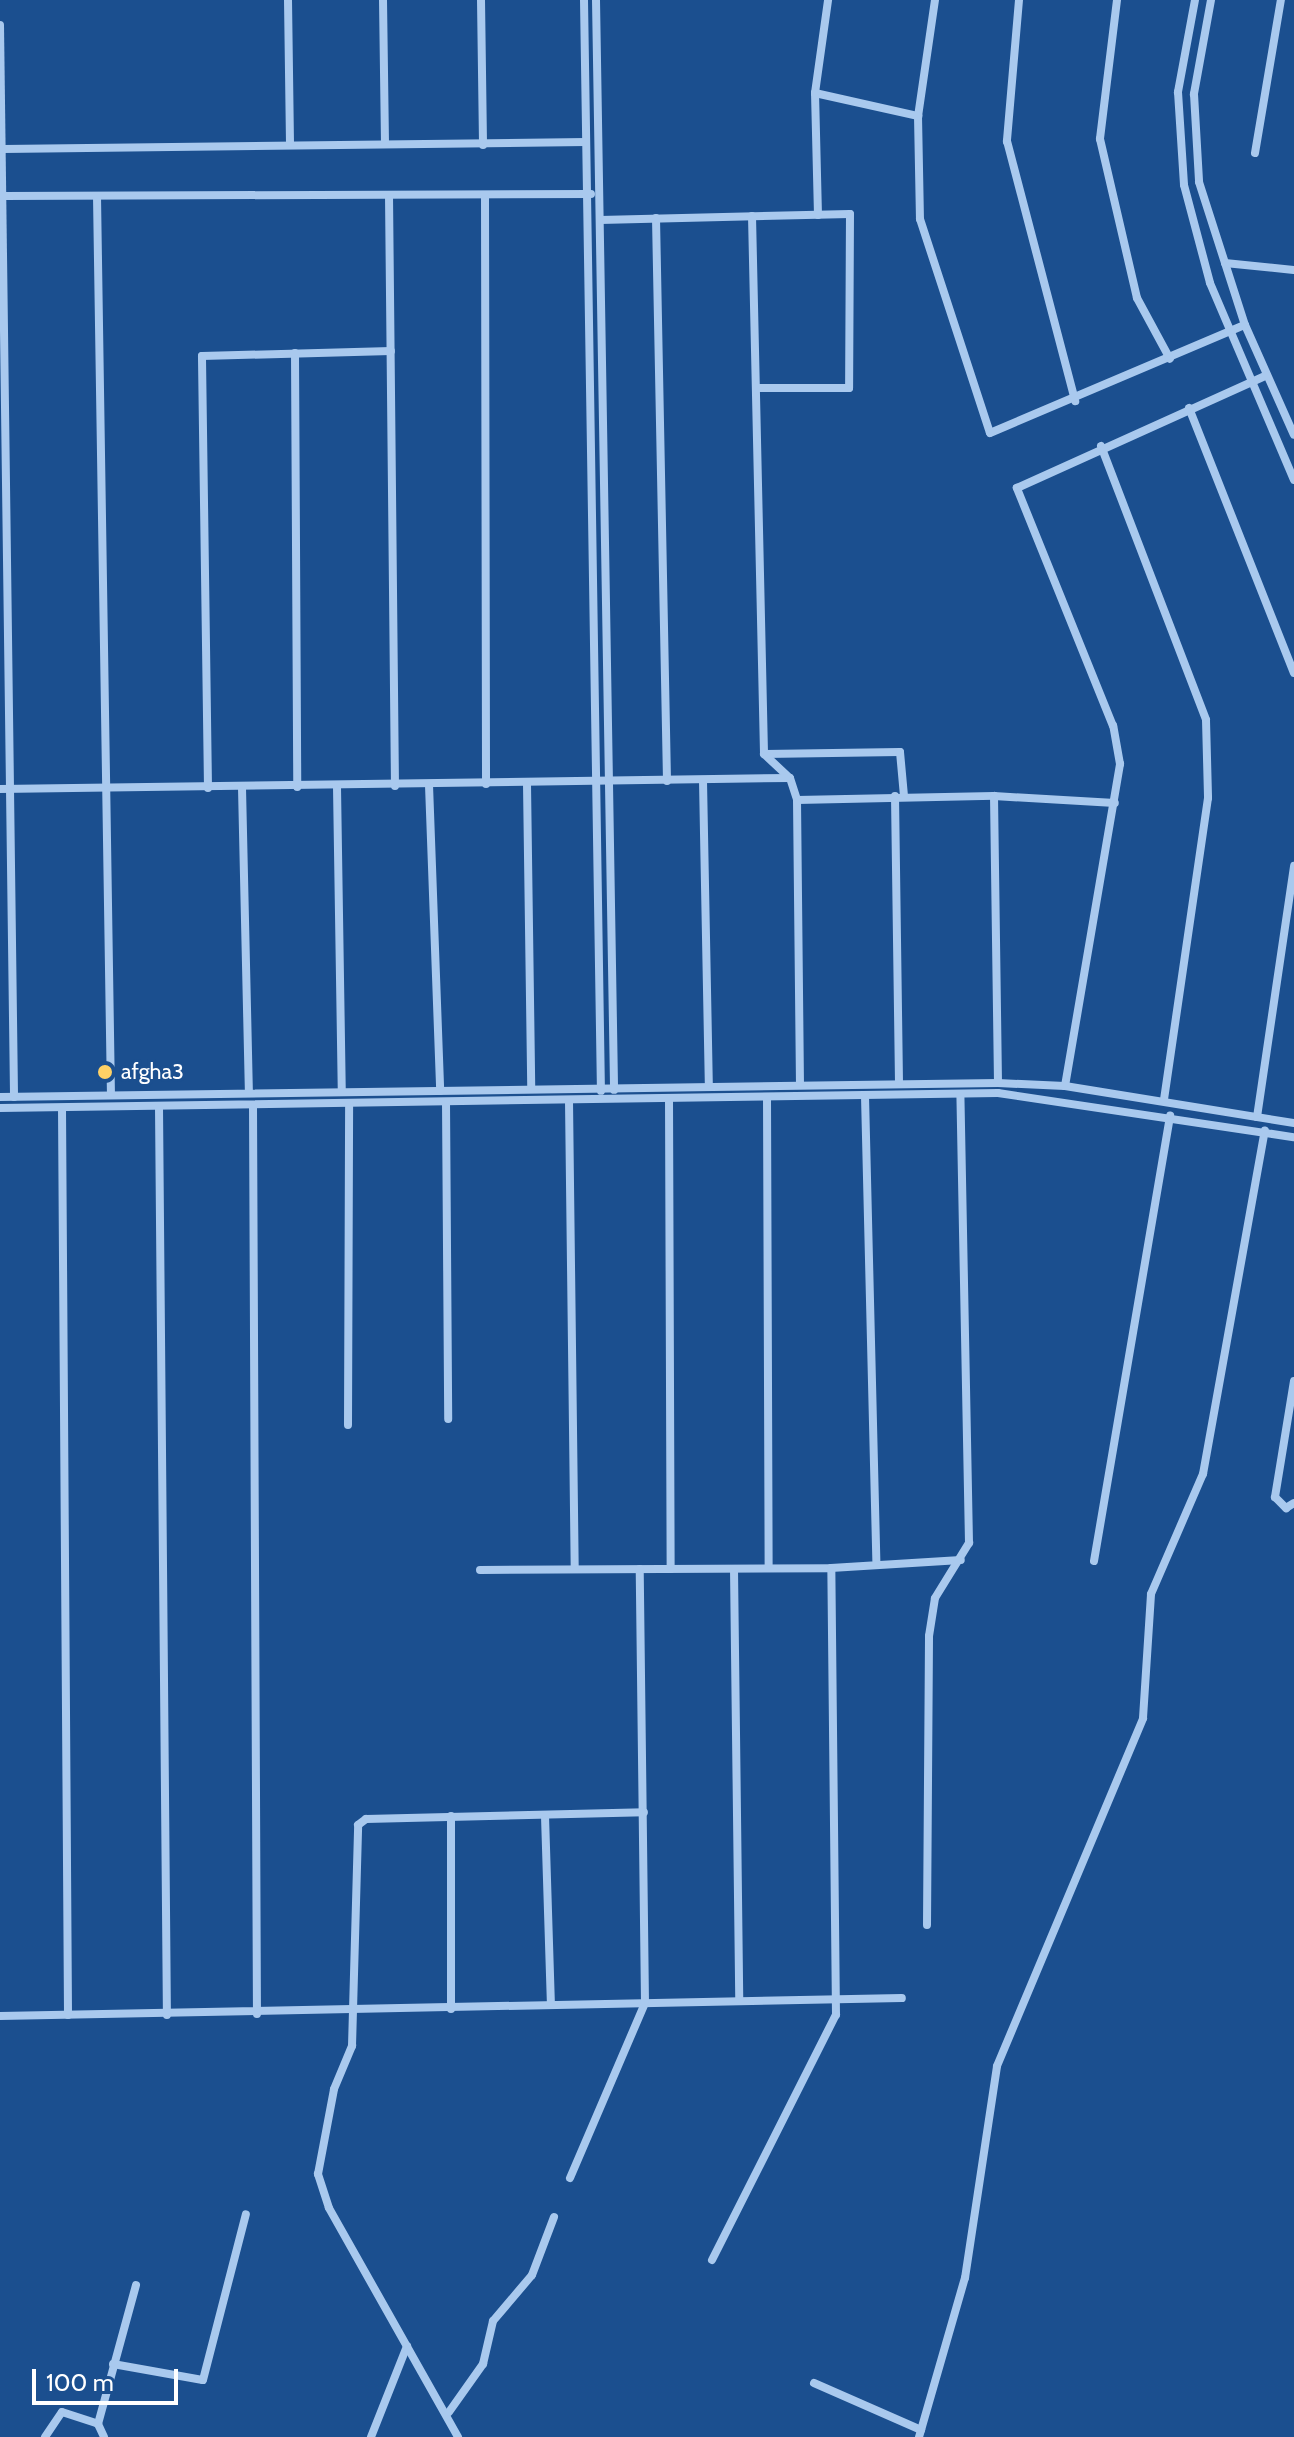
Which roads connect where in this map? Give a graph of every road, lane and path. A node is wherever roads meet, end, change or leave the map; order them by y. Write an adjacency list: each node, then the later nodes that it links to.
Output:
1 (288, 0): 17 (street)
2 (383, 0): 18 (street)
3 (481, 0): 19 (street)
4 (584, 0): 16 (street)
5 (596, 0): 23 (street)
6 (828, 0): 14 (street)
7 (935, 0): 15 (street)
8 (1019, 0): 42 (street)
9 (1117, 0): 38 (street)
10 (1195, 0): 35 (street)
11 (1211, 0): 32 (street)
12 (1281, 0): 21 (street)
13 (0, 25): 20 (street)
14 (815, 93): 15 (street); 28 (street)
15 (918, 116): 42 (street)
16 (586, 142): 19 (street); 22 (street)
17 (290, 144): 18 (street); 20 (street)
18 (385, 144): 19 (street)
19 (483, 145)
20 (3, 149): 26 (street)
21 (1255, 153)
22 (587, 194): 23 (street); 25 (street); 52 (street)
23 (600, 194): 31 (street)
24 (389, 195): 25 (street); 27 (street); 36 (street)
25 (485, 195): 54 (street)
26 (4, 196): 27 (street); 63 (street)
27 (97, 196): 64 (street)
28 (818, 215): 29 (street); 41 (street)
29 (752, 216): 30 (street); 41 (street)
30 (656, 218): 31 (street); 50 (street)
31 (600, 220): 53 (street)
32 (1225, 263): 33 (street); 34 (street)
33 (1294, 270)
34 (1245, 325): 35 (street); 39 (street)
35 (1231, 332): 38 (street); 40 (street)
36 (391, 351): 37 (street); 57 (street)
37 (295, 353): 58 (street); 60 (street)
38 (1170, 359): 42 (street)
39 (1267, 375): 40 (street); 44 (street)
40 (1252, 381): 43 (street); 46 (street)
41 (758, 388): 48 (street)
42 (1075, 401)
43 (1189, 408): 45 (street); 47 (street)
44 (1294, 435)
45 (1101, 446): 68 (street); 93 (street)
46 (1294, 480)
47 (1294, 673)
48 (764, 754): 49 (street); 65 (street)
49 (790, 778): 51 (street); 67 (street)
50 (667, 781): 51 (street); 53 (street)
51 (703, 781): 74 (street)
52 (597, 782): 53 (street); 55 (street); 76 (street)
53 (609, 782): 77 (street)
54 (486, 784): 55 (street); 56 (street)
55 (527, 784): 78 (street)
56 (429, 785): 57 (street); 79 (street)
57 (395, 786): 59 (street)
58 (297, 787): 59 (street); 61 (street)
59 (337, 787): 80 (street)
60 (208, 788): 61 (street); 64 (street)
61 (242, 788): 81 (street)
62 (0, 789): 63 (street)
63 (11, 789): 64 (street); 86 (street)
64 (106, 790): 83 (street)
65 (900, 796): 66 (street); 67 (street); 71 (street)
66 (994, 796): 68 (street); 70 (street)
67 (797, 800): 72 (street)
68 (1115, 803): 75 (street)
69 (1294, 866): 101 (street)
70 (998, 1083): 71 (street); 73 (street)
71 (899, 1084): 72 (street)
72 (800, 1085): 74 (street)
73 (1046, 1085): 75 (street); 88 (street)
74 (709, 1086): 77 (street)
75 (1065, 1086): 93 (street)
76 (601, 1087): 77 (street); 78 (street); 90 (street)
77 (614, 1087): 91 (street)
78 (531, 1088): 79 (street)
79 (440, 1091): 80 (street)
80 (342, 1092): 81 (street)
81 (249, 1093): 83 (street)
82 (960, 1094): 84 (street); 88 (street); 109 (street)
83 (111, 1095): 86 (street)
84 (865, 1096): 87 (street); 110 (street)
85 (0, 1097): 86 (street)
86 (14, 1097)
87 (767, 1097): 89 (street); 112 (street)
88 (1045, 1097): 100 (street)
89 (669, 1098): 91 (street); 116 (street)
90 (602, 1099): 91 (street); 92 (street)
91 (614, 1099)
92 (569, 1101): 94 (street); 114 (street)
93 (1164, 1101): 101 (street)
94 (446, 1102): 95 (street); 106 (street)
95 (349, 1104): 96 (street); 107 (street)
96 (253, 1106): 97 (street); 130 (street)
97 (159, 1107): 99 (street); 132 (street)
98 (0, 1108): 99 (street)
99 (62, 1108): 131 (street)
100 (1170, 1115): 103 (street); 111 (street)
101 (1257, 1117): 102 (street)
102 (1294, 1123)
103 (1265, 1131): 104 (street); 144 (street)
104 (1294, 1137)
105 (1294, 1381): 108 (street)
106 (448, 1419)
107 (348, 1425)
108 (1294, 1503)
109 (961, 1560): 110 (street); 122 (street)
110 (876, 1561): 113 (street)
111 (1094, 1561)
112 (769, 1568): 113 (street); 117 (street)
113 (831, 1568): 124 (street)
114 (575, 1569): 115 (street); 118 (street)
115 (640, 1569): 116 (street); 119 (street)
116 (671, 1569): 117 (street)
117 (734, 1569): 125 (street)
118 (480, 1570)
119 (644, 1812): 121 (street); 126 (street)
120 (451, 1816): 121 (street); 128 (street); 129 (street)
121 (545, 1816): 127 (street)
122 (927, 1925)
123 (902, 1998): 124 (street)
124 (836, 1999): 125 (street); 137 (street)
125 (739, 2001): 126 (street)
126 (645, 2003): 127 (street); 134 (street)
127 (551, 2005): 128 (street)
128 (451, 2009): 129 (street)
129 (351, 2013): 130 (street); 139 (street)
130 (257, 2014): 132 (street)
131 (68, 2015): 132 (street); 133 (street)
132 (167, 2015)
133 (0, 2016)
134 (570, 2178)
135 (246, 2214): 140 (street)
136 (554, 2217): 142 (street)
137 (712, 2260)
138 (136, 2285): 140 (street)
139 (407, 2346): 142 (street); 147 (street)
140 (113, 2364): 143 (street)
141 (814, 2383): 144 (street)
142 (449, 2412): 148 (street)
143 (98, 2424): 145 (street); 146 (street)
144 (920, 2434)
145 (45, 2437)
146 (104, 2437)
147 (371, 2437)
148 (458, 2437)

